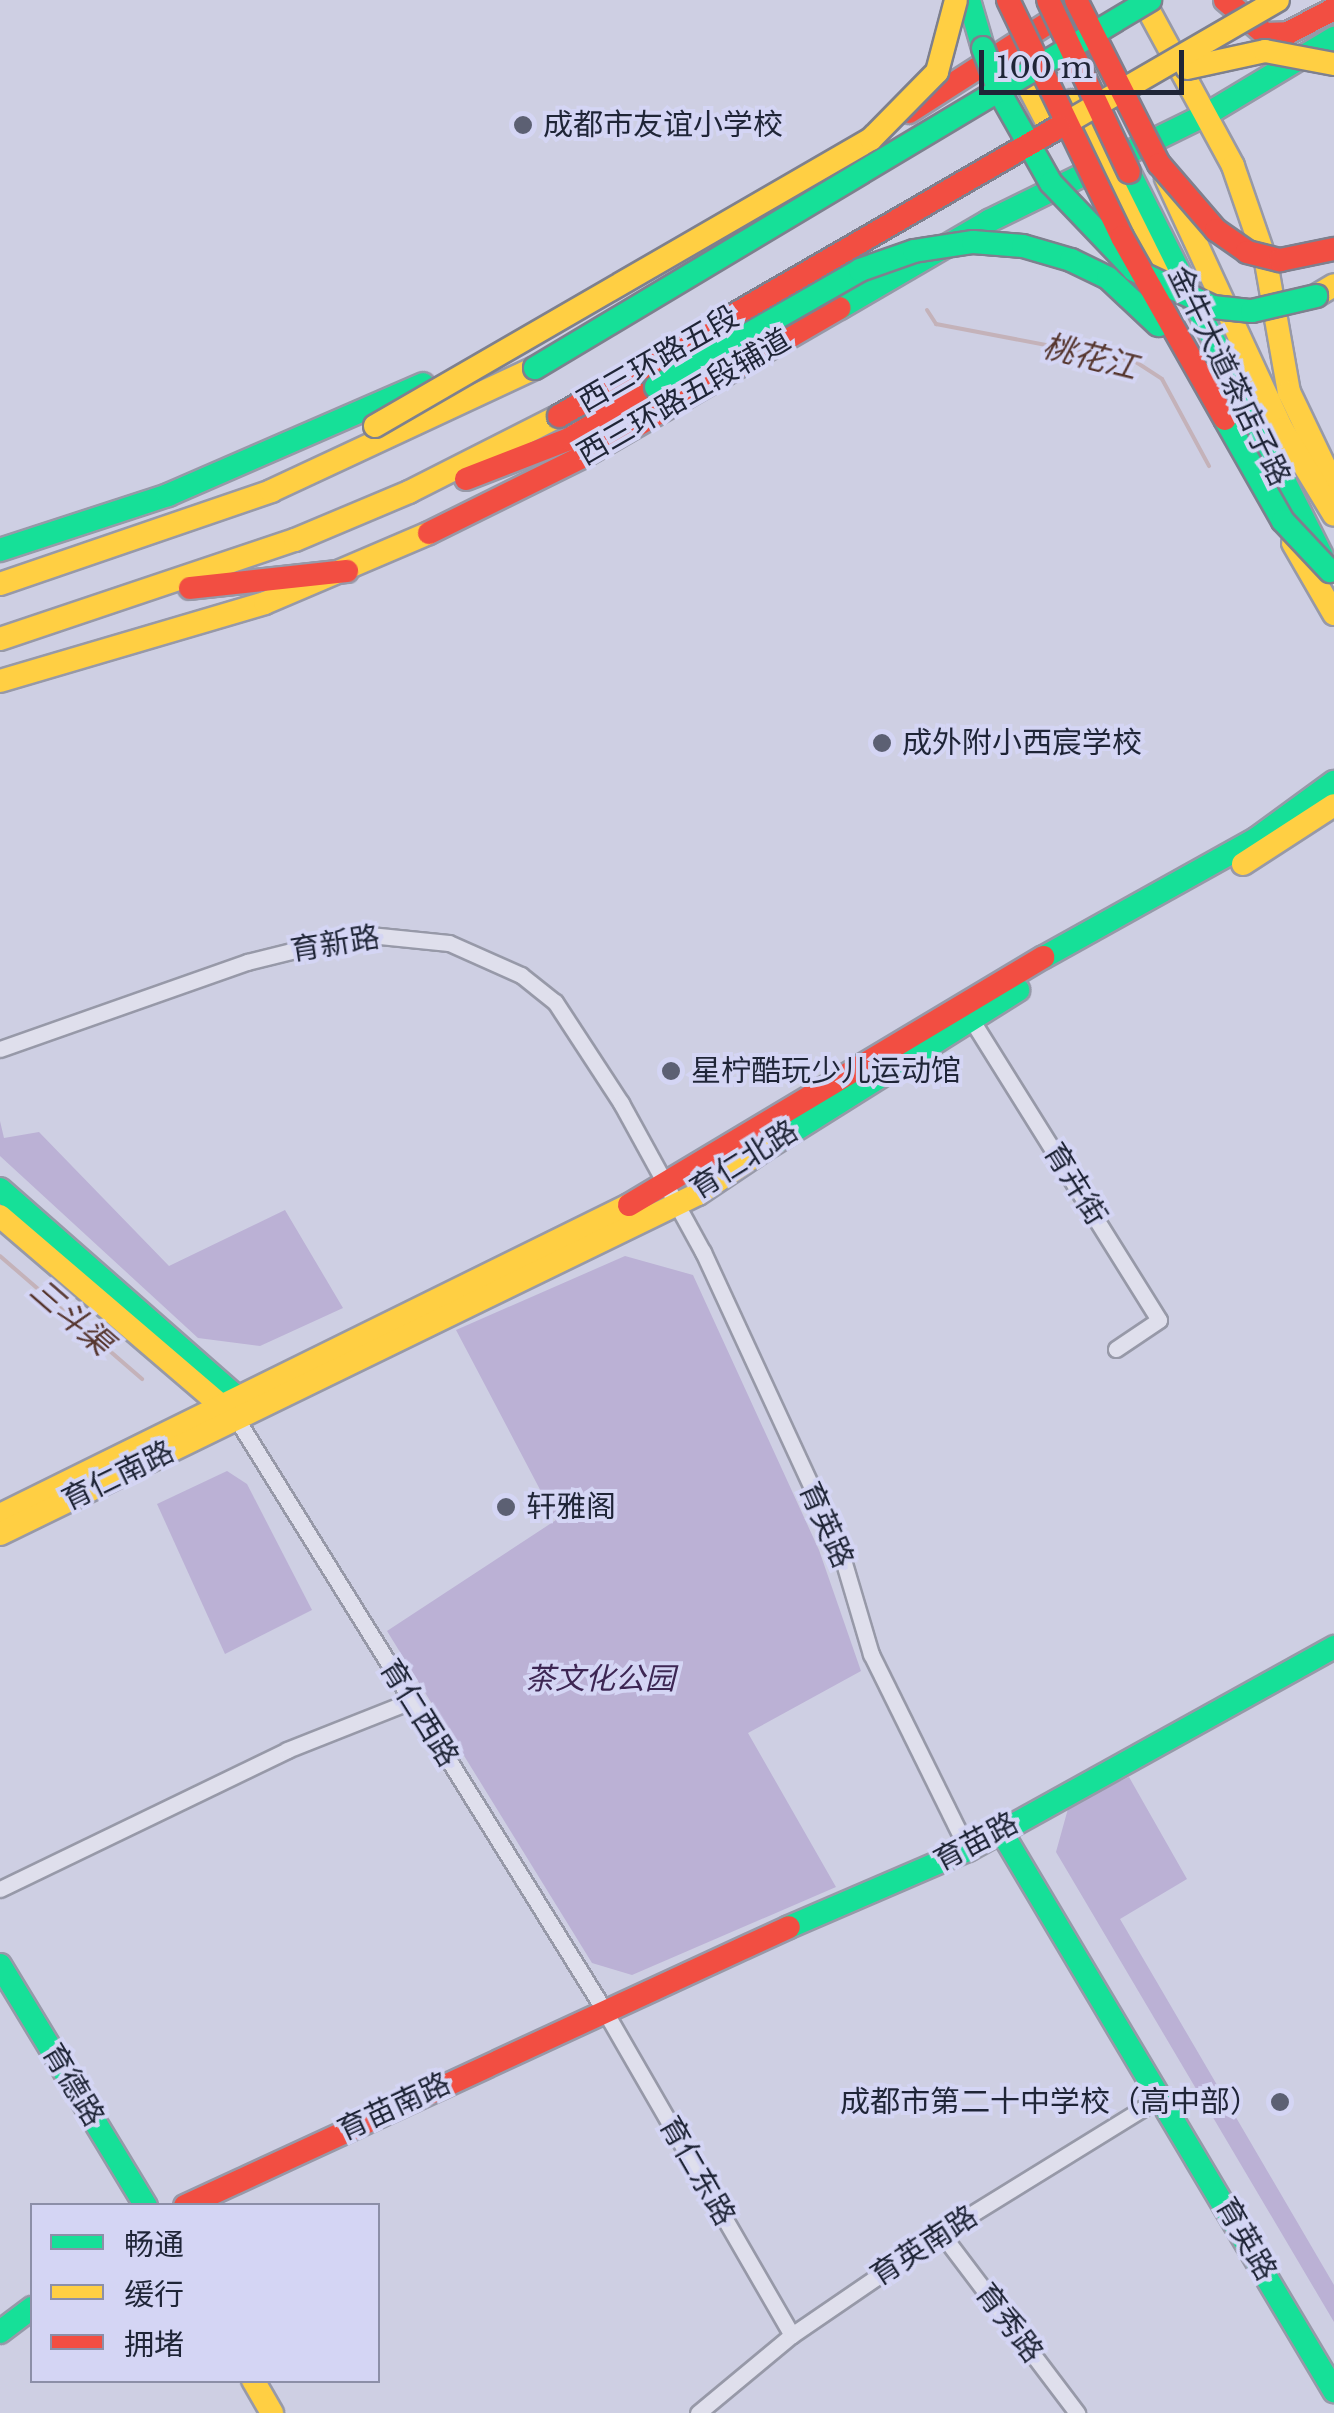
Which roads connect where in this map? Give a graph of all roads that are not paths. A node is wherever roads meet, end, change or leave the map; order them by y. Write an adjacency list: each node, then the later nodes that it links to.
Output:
1 (956, 0): 27 (main road, bridge)
2 (969, 0): 21 (main road, bridge)
3 (1008, 0): 22 (main road, bridge)
4 (1019, 0): 11 (main road)
5 (1048, 0): 30 (main road, 金牛大道茶店子路, bridge)
6 (1079, 0): 11 (main road); 18 (main road, bridge)
7 (1144, 0): 16 (main road); 27 (main road, 西三环路五段, bridge)
8 (1225, 0): 10 (main road)
9 (1278, 0): 15 (main road, 西三环路五段, bridge)
10 (1334, 9)
11 (1035, 34): 14 (main road); 17 (main road)
12 (1334, 38): 16 (main road, 西三环路五段辅道)
13 (1334, 64): 15 (main road, bridge)
14 (968, 78): 19 (main road); 28 (main road)
15 (1145, 80): 25 (main road, 西三环路五段, bridge)
16 (1210, 113): 17 (main road, 西三环路五段辅道); 24 (main road)
17 (1104, 160): 19 (main road, 西三环路五段辅道); 23 (main road)
18 (1160, 164): 20 (main road, bridge); 26 (main road, 金牛大道茶店子路, bridge)
19 (989, 221): 29 (main road, 西三环路五段辅道)
20 (1334, 249)
21 (1334, 284)
22 (1212, 394): 23 (main road, bridge); 25 (main road, bridge)
23 (1248, 458): 30 (main road, bridge); 33 (main road)
24 (1334, 486)
25 (410, 492): 32 (main road, 西三环路五段)
26 (1334, 515)
27 (150, 535): 31 (main road, 西三环路五段)
28 (0, 550)
29 (347, 570): 32 (main road); 35 (main road, 西三环路五段辅道)
30 (1332, 574)
31 (0, 584)
32 (157, 590): 34 (main road, 西三环路五段)
33 (1334, 614)
34 (0, 639)
35 (0, 681)
36 (1334, 782): 38 (main road)
37 (1334, 805): 38 (main road, 育仁北路)
38 (966, 1010): 41 (main road, 育仁北路); 43 (street, 育卉街)
39 (0, 1048): 41 (street, 育新路)
40 (0, 1189): 44 (main road, 育仁西路)
41 (672, 1194): 44 (main road, 育仁北路); 50 (street, 育英路)
42 (0, 1216): 44 (main road, 育仁西路)
43 (1116, 1349)
44 (232, 1407): 45 (main road); 46 (main road, 育仁南路); 48 (street, 育仁西路)
45 (0, 1515)
46 (0, 1534)
47 (1334, 1647): 49 (main road, 育苗路)
48 (411, 1702): 51 (street); 53 (street, 育仁西路)
49 (1001, 1831): 50 (main road, 育苗路); 54 (main road, 育英路)
50 (968, 1850): 53 (main road, 育苗路)
51 (0, 1888)
52 (0, 1965): 55 (main road, 育德路)
53 (602, 2008): 56 (main road, 育苗南路); 60 (street, 育仁东路)
54 (1163, 2096): 57 (street, 育英南路); 62 (main road, 育英路)
55 (144, 2203)
56 (191, 2203)
57 (941, 2233): 60 (street, 育英南路); 65 (street, 育秀路)
58 (30, 2310): 59 (main road)
59 (0, 2332)
60 (792, 2335): 64 (street, 育英南路)
61 (254, 2383): 63 (main road)
62 (1334, 2391)
63 (272, 2413)
64 (698, 2413)
65 (1076, 2413)

